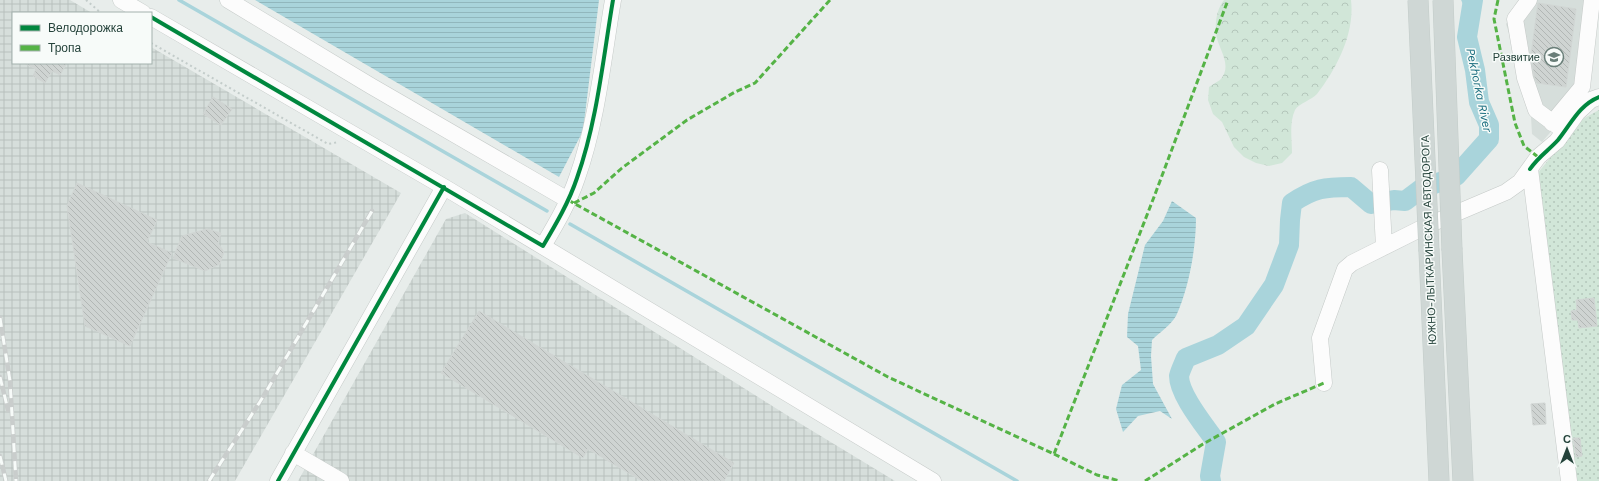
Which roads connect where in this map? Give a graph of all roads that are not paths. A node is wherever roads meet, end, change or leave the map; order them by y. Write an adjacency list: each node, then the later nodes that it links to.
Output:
1 (121, 0): 8 (street)
2 (228, 0): 15 (street)
3 (614, 0): 15 (street)
4 (1418, 0): 23 (main road, ЮЖНО-ЛЫТКАРИНСКАЯ АВТОДОРОГА, bridge)
5 (1443, 0): 24 (main road, ЮЖНО-ЛЫТКАРИНСКАЯ АВТОДОРОГА, bridge)
6 (1529, 0): 11 (street)
7 (1592, 0): 11 (street)
8 (141, 12)
9 (152, 19): 14 (street)
10 (1599, 97): 11 (street)
11 (1558, 127): 12 (street)
12 (1530, 169): 17 (street); 25 (street)
13 (1380, 170): 17 (street)
14 (444, 187): 16 (street); 19 (street)
15 (568, 200): 16 (street)
16 (542, 246): 22 (street)
17 (1384, 247): 18 (street)
18 (1324, 383)
19 (294, 453): 20 (street); 21 (street)
20 (278, 481)
21 (341, 481)
22 (933, 481)
23 (1439, 481)
24 (1463, 481)
25 (1569, 481)

